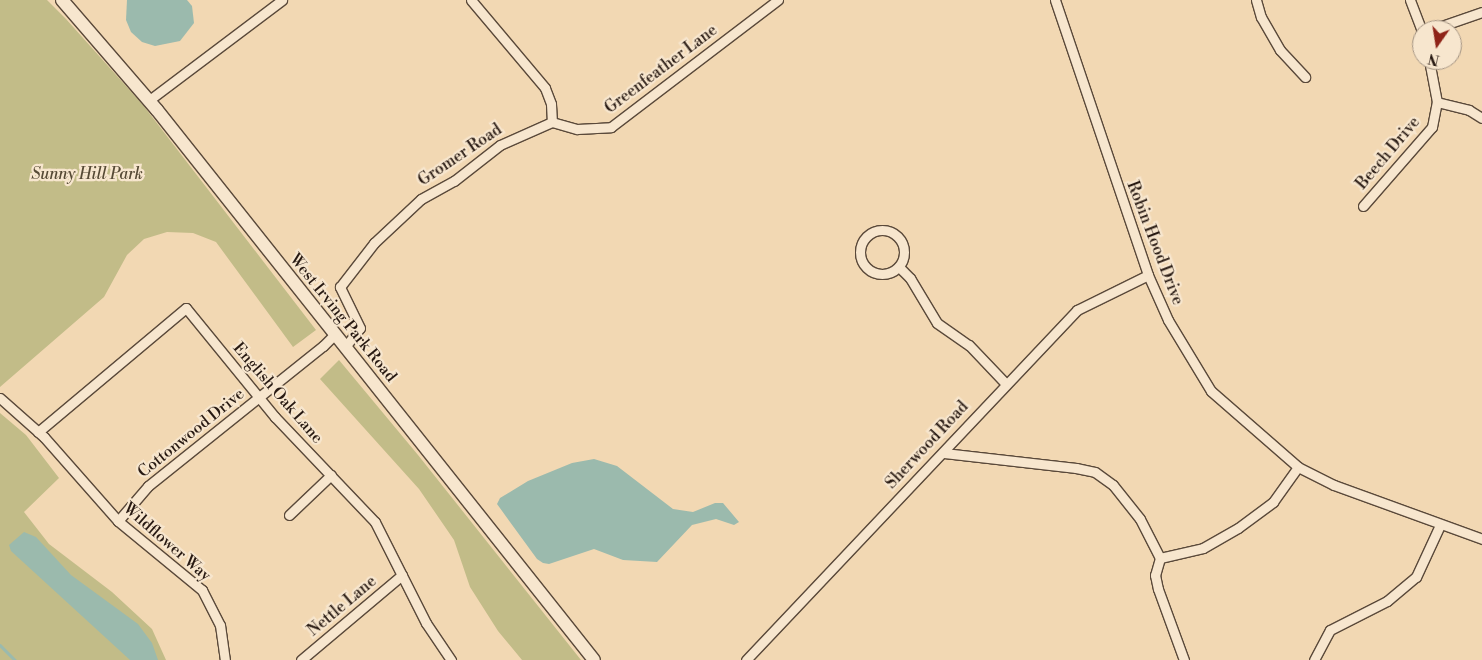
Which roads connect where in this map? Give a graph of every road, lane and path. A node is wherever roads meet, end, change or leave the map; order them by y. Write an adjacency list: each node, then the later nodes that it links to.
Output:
1 (62, 0): 13 (main road, West Irving Park Road)
2 (282, 0): 13 (street)
3 (471, 0): 16 (street)
4 (778, 0): 16 (street, Greenfeather Lane)
5 (1055, 0): 19 (street, Robin Hood Drive)
6 (1256, 0): 12 (street)
7 (1410, 0): 9 (street)
8 (1482, 12): 10 (street)
9 (1418, 20)
10 (1459, 20)
11 (1431, 70): 14 (street, Beech Drive)
12 (1305, 77)
13 (148, 101): 20 (main road, West Irving Park Road)
14 (1437, 102): 15 (street); 17 (street, Beech Drive)
15 (1482, 118)
16 (552, 122): 21 (street, Gromer Road)
17 (1363, 206)
18 (898, 267): 18 (street); 22 (street)
19 (1148, 275): 22 (street, Sherwood Road); 27 (street, Robin Hood Drive)
20 (334, 334): 21 (main road, West Irving Park Road); 23 (street, Cottonwood Drive)
21 (345, 347): 38 (main road, West Irving Park Road)
22 (1006, 383): 26 (street, Sherwood Road)
23 (259, 397): 25 (street, English Oak Lane); 28 (street, English Oak Lane); 30 (street, Cottonwood Drive)
24 (0, 398): 25 (street, Wildflower Way)
25 (38, 432): 30 (street, Wildflower Way)
26 (944, 453): 33 (street); 39 (street, Sherwood Road)
27 (1298, 467): 31 (street, Robin Hood Drive); 33 (street)
28 (331, 475): 29 (street); 34 (street, English Oak Lane)
29 (289, 515)
30 (118, 521): 35 (street, Wildflower Way)
31 (1440, 525): 32 (street, Robin Hood Drive); 41 (street)
32 (1482, 539)
33 (1160, 558): 40 (street)
34 (402, 575): 36 (street, Nettle Lane); 37 (street, English Oak Lane)
35 (226, 660)
36 (301, 660)
37 (451, 660)
38 (594, 660)
39 (746, 660)
40 (1184, 660)
41 (1314, 660)

